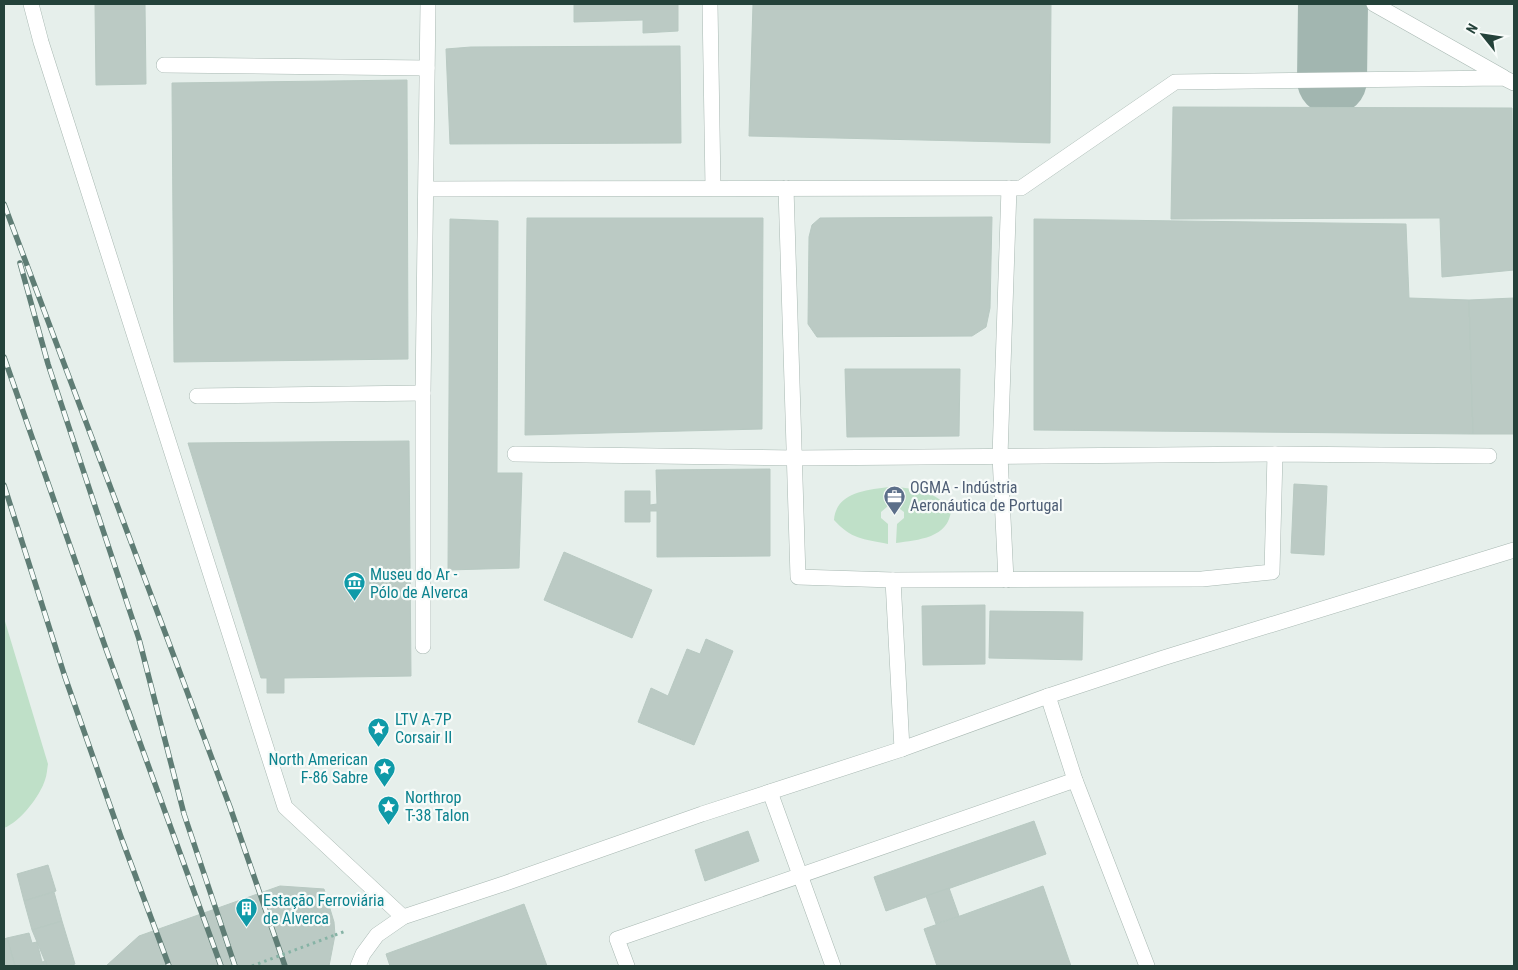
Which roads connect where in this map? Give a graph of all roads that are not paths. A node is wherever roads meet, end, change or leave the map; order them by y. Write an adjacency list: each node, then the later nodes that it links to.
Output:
1 (31, 4): 28 (street)
2 (428, 4): 6 (street)
3 (710, 4): 8 (street)
4 (1374, 4): 7 (street)
5 (164, 65): 6 (street)
6 (427, 68): 11 (street)
7 (1509, 80): 10 (street)
8 (713, 188): 9 (street); 11 (street)
9 (786, 188): 10 (street); 18 (street)
10 (1009, 188): 16 (street)
11 (426, 189): 12 (street)
12 (423, 393): 13 (street); 22 (street)
13 (196, 396)
14 (515, 454): 18 (street)
15 (1275, 454): 16 (street); 17 (street); 21 (street)
16 (1000, 456): 18 (street); 21 (street)
17 (1489, 456)
18 (794, 458): 20 (street)
19 (1514, 550): 23 (street)
20 (893, 580): 21 (street); 24 (street)
21 (1006, 580)
22 (423, 646)
23 (1048, 696): 24 (street); 25 (street)
24 (902, 749): 26 (street)
25 (1075, 780): 27 (street); 32 (street)
26 (770, 792): 27 (street); 28 (street)
27 (801, 875): 30 (street); 31 (street)
28 (403, 917): 29 (street)
29 (358, 966)
30 (627, 966)
31 (834, 966)
32 (1146, 966)

